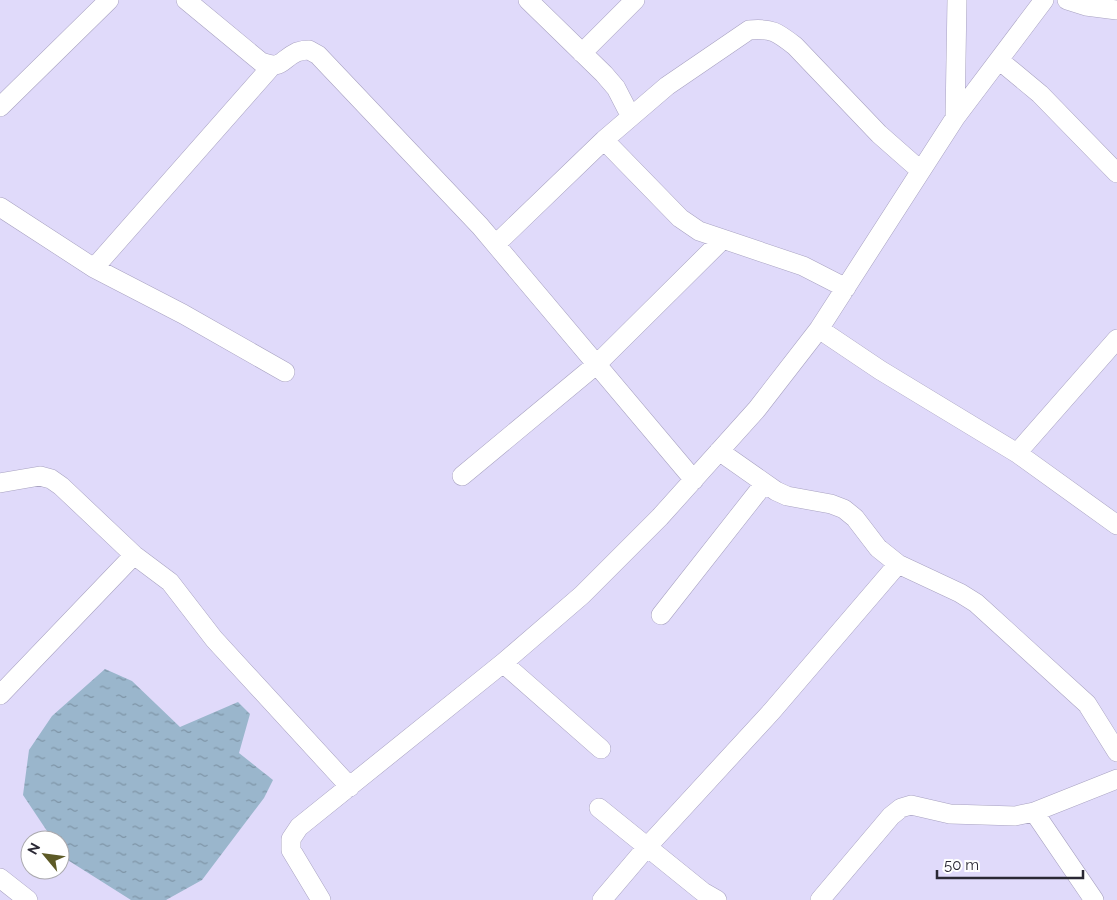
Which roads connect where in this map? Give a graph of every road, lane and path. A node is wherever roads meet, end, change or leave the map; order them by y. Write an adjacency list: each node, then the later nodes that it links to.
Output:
1 (109, 0): 12 (street)
2 (186, 0): 11 (street)
3 (528, 0): 9 (street)
4 (636, 0): 9 (street)
5 (957, 0): 14 (street)
6 (1044, 0): 10 (street)
7 (1067, 0): 8 (street)
8 (1113, 6)
9 (582, 53): 13 (street)
10 (999, 60): 14 (street); 17 (street)
11 (272, 66): 20 (street); 21 (street)
12 (0, 107)
13 (631, 117): 15 (street); 16 (street)
14 (955, 118): 16 (street)
15 (604, 140): 19 (street); 20 (street)
16 (921, 171): 22 (street)
17 (1117, 173)
18 (0, 207): 21 (street)
19 (723, 239): 22 (street); 25 (street)
20 (496, 244): 25 (street)
21 (94, 268): 26 (street)
22 (846, 288): 23 (street)
23 (819, 329): 27 (street); 28 (street)
24 (1117, 339): 28 (street)
25 (597, 364): 29 (street); 30 (street)
26 (285, 372)
27 (719, 451): 30 (street); 32 (street)
28 (1017, 453): 33 (street)
29 (462, 476)
30 (694, 480): 37 (street)
31 (0, 483): 34 (street)
32 (764, 484): 35 (street); 36 (street)
33 (1117, 525)
34 (134, 555): 38 (street); 42 (street)
35 (898, 564): 40 (street); 45 (street)
36 (661, 615)
37 (503, 663): 39 (street); 42 (street)
38 (0, 695)
39 (601, 749)
40 (1117, 752)
41 (1117, 779): 44 (street)
42 (350, 787): 48 (street)
43 (599, 808): 45 (street)
44 (1034, 812): 51 (street); 52 (street)
45 (647, 847): 49 (street); 50 (street)
46 (0, 878): 47 (street)
47 (28, 900)
48 (321, 900)
49 (602, 900)
50 (717, 900)
51 (820, 900)
52 (1094, 900)

